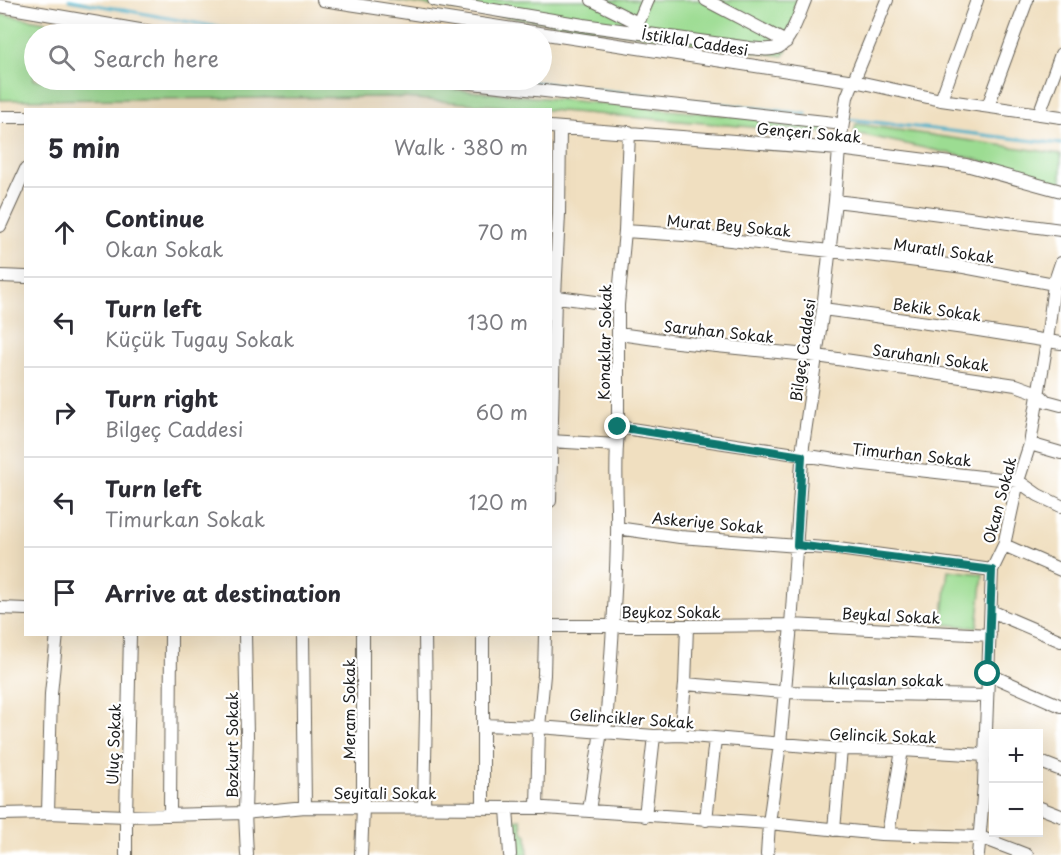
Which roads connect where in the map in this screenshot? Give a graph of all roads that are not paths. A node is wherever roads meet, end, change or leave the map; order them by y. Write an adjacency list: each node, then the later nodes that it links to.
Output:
1 (323, 0): 13 (street, İstiklal Caddesi)
2 (435, 0): 10 (street)
3 (592, 0): 14 (street)
4 (648, 0): 14 (street)
5 (706, 0): 16 (street)
6 (805, 0): 16 (street)
7 (887, 0): 18 (street, Bilgeç Caddesi)
8 (977, 0): 20 (street)
9 (1027, 0): 21 (street)
10 (466, 2): 14 (street)
11 (0, 6): 12 (street)
12 (105, 24)
13 (480, 24)
14 (637, 27): 16 (street)
15 (552, 35): 18 (street, İstiklal Caddesi)
16 (786, 42)
17 (1061, 54): 22 (street)
18 (854, 81): 20 (street, İstiklal Caddesi); 26 (street, Bilgeç Caddesi)
19 (530, 90): 26 (street)
20 (941, 100): 21 (street, İstiklal Caddesi)
21 (988, 106): 22 (street, İstiklal Caddesi)
22 (1040, 114): 24 (street, İstiklal Caddesi)
23 (24, 117): 25 (street)
24 (1061, 117)
25 (1, 119)
26 (838, 126): 29 (street, Bilgeç Caddesi)
27 (555, 128): 28 (street, Gençeri Sokak); 41 (street)
28 (629, 132): 29 (street, Gençeri Sokak); 35 (street, Konaklar Sokak)
29 (839, 149): 31 (street, Gençeri Sokak); 32 (street, Bilgeç Caddesi)
30 (24, 173): 33 (street)
31 (1061, 191)
32 (835, 201): 34 (street); 36 (street, Bilgeç Caddesi)
33 (0, 226)
34 (1061, 230)
35 (625, 231): 36 (street, Murat Bey Sokak); 42 (street, Konaklar Sokak)
36 (829, 250): 40 (street, Muratlı Sokak); 43 (street, Bilgeç Caddesi)
37 (1061, 265): 40 (street, Okan Sokak)
38 (0, 276): 39 (street)
39 (24, 277)
40 (1054, 284): 45 (street, Okan Sokak)
41 (553, 296): 42 (street); 48 (street)
42 (618, 305): 44 (street, Konaklar Sokak)
43 (823, 309): 45 (street, Bekik Sokak); 47 (street, Bilgeç Caddesi)
44 (619, 334): 47 (street, Saruhan Sokak); 51 (street, Konaklar Sokak)
45 (1047, 341): 46 (street, Bekik Sokak); 49 (street, Okan Sokak)
46 (1061, 343)
47 (817, 356): 49 (street, Saruhanlı Sokak); 56 (street, Bilgeç Caddesi)
48 (552, 368)
49 (1038, 393): 50 (street, Saruhanlı Sokak); 53 (street, Okan Sokak)
50 (1061, 405)
51 (618, 427): 54 (street, Konaklar Sokak); 56 (street, Timurhan Sokak)
52 (552, 441): 54 (street)
53 (1030, 444): 55 (street); 57 (street, Okan Sokak)
54 (617, 445): 59 (street, Konaklar Sokak)
55 (1061, 453)
56 (802, 456): 57 (street, Timurhan Sokak); 60 (street, Bilgeç Caddesi)
57 (1018, 481): 58 (street); 61 (street, Okan Sokak)
58 (1061, 506)
59 (617, 528): 60 (street, Askeriye Sokak); 69 (street, Konaklar Sokak)
60 (797, 545): 62 (street, Askeriye Sokak); 67 (street, Bilgeç Caddesi)
61 (1004, 545): 62 (street, Okan Sokak); 63 (street)
62 (992, 570): 66 (street, Okan Sokak)
63 (1061, 570)
64 (0, 608): 65 (street)
65 (24, 609)
66 (991, 611): 71 (street, Okan Sokak); 81 (street)
67 (791, 625): 70 (street, Beykoz Sokak); 71 (street, Beykal Sokak); 84 (street, Bilgeç Caddesi)
68 (552, 626): 69 (street, Beykoz Sokak)
69 (614, 626): 70 (street, Beykoz Sokak); 90 (street, Konaklar Sokak)
70 (687, 627): 83 (street)
71 (990, 635): 82 (street, Okan Sokak)
72 (57, 636): 111 (street)
73 (130, 636): 114 (street, Uluç Sokak)
74 (171, 636): 113 (street)
75 (245, 636): 112 (street, Bozkurt Sokak)
76 (303, 636): 102 (street)
77 (363, 636): 103 (street, Meram Sokak)
78 (425, 636): 104 (street)
79 (483, 636): 87 (street)
80 (545, 636): 88 (street)
81 (1061, 641)
82 (988, 674): 85 (street, Okan Sokak); 86 (street)
83 (685, 684): 84 (street, kılıçaslan sokak); 91 (street)
84 (784, 692): 85 (street, kılıçaslan sokak); 95 (street, Bilgeç Caddesi)
85 (987, 696): 89 (street, Okan Sokak)
86 (1061, 706)
87 (483, 724): 88 (street, Gelincikler Sokak); 105 (street)
88 (538, 727): 90 (street, Gelincikler Sokak); 107 (street)
89 (989, 729)
90 (601, 731): 92 (street, Gelincikler Sokak); 109 (street, Konaklar Sokak)
91 (680, 735): 92 (street, Gelincikler Sokak); 93 (street, Gelincikler Sokak)
92 (654, 736): 115 (street)
93 (715, 739): 95 (street, Gelincikler Sokak); 117 (street)
94 (989, 742): 98 (street, Okan Sokak)
95 (780, 744): 96 (street, Gelincik Sokak); 118 (street)
96 (841, 749): 97 (street, Gelincik Sokak); 119 (street)
97 (902, 750): 98 (street, Gelincik Sokak); 120 (street)
98 (985, 755): 101 (street, Okan Sokak)
99 (1043, 763): 100 (street)
100 (1061, 771)
101 (988, 786): 121 (street, Okan Sokak)
102 (305, 807): 103 (street, Seyitali Sokak); 112 (street, Seyitali Sokak)
103 (363, 807): 104 (street, Seyitali Sokak); 124 (street, Meram Sokak)
104 (424, 807): 105 (street, Seyitali Sokak)
105 (483, 808): 106 (street, Seyitali Sokak)
106 (507, 808): 107 (street, Seyitali Sokak); 125 (street)
107 (537, 808): 109 (street, Seyitali Sokak)
108 (1043, 809): 116 (street)
109 (589, 812): 115 (street, Seyitali Sokak)
110 (0, 813): 111 (street, Seyitali Sokak)
111 (48, 813): 114 (street, Seyitali Sokak)
112 (245, 813): 113 (street, Seyitali Sokak); 123 (street, Bozkurt Sokak)
113 (170, 815): 114 (street, Seyitali Sokak)
114 (126, 816): 122 (street, Uluç Sokak)
115 (645, 816): 117 (street, Seyitali Sokak)
116 (1061, 816)
117 (706, 820): 118 (street, Seyitali Sokak)
118 (770, 823): 119 (street, Seyitali Sokak); 126 (street)
119 (834, 830): 120 (street, Seyitali Sokak)
120 (888, 834): 121 (street, Seyitali Sokak)
121 (980, 837): 127 (street, Okan Sokak); 128 (street, Seyitali Sokak)
122 (126, 855)
123 (247, 855)
124 (361, 855)
125 (510, 855)
126 (767, 855)
127 (978, 855)
128 (1028, 855)

